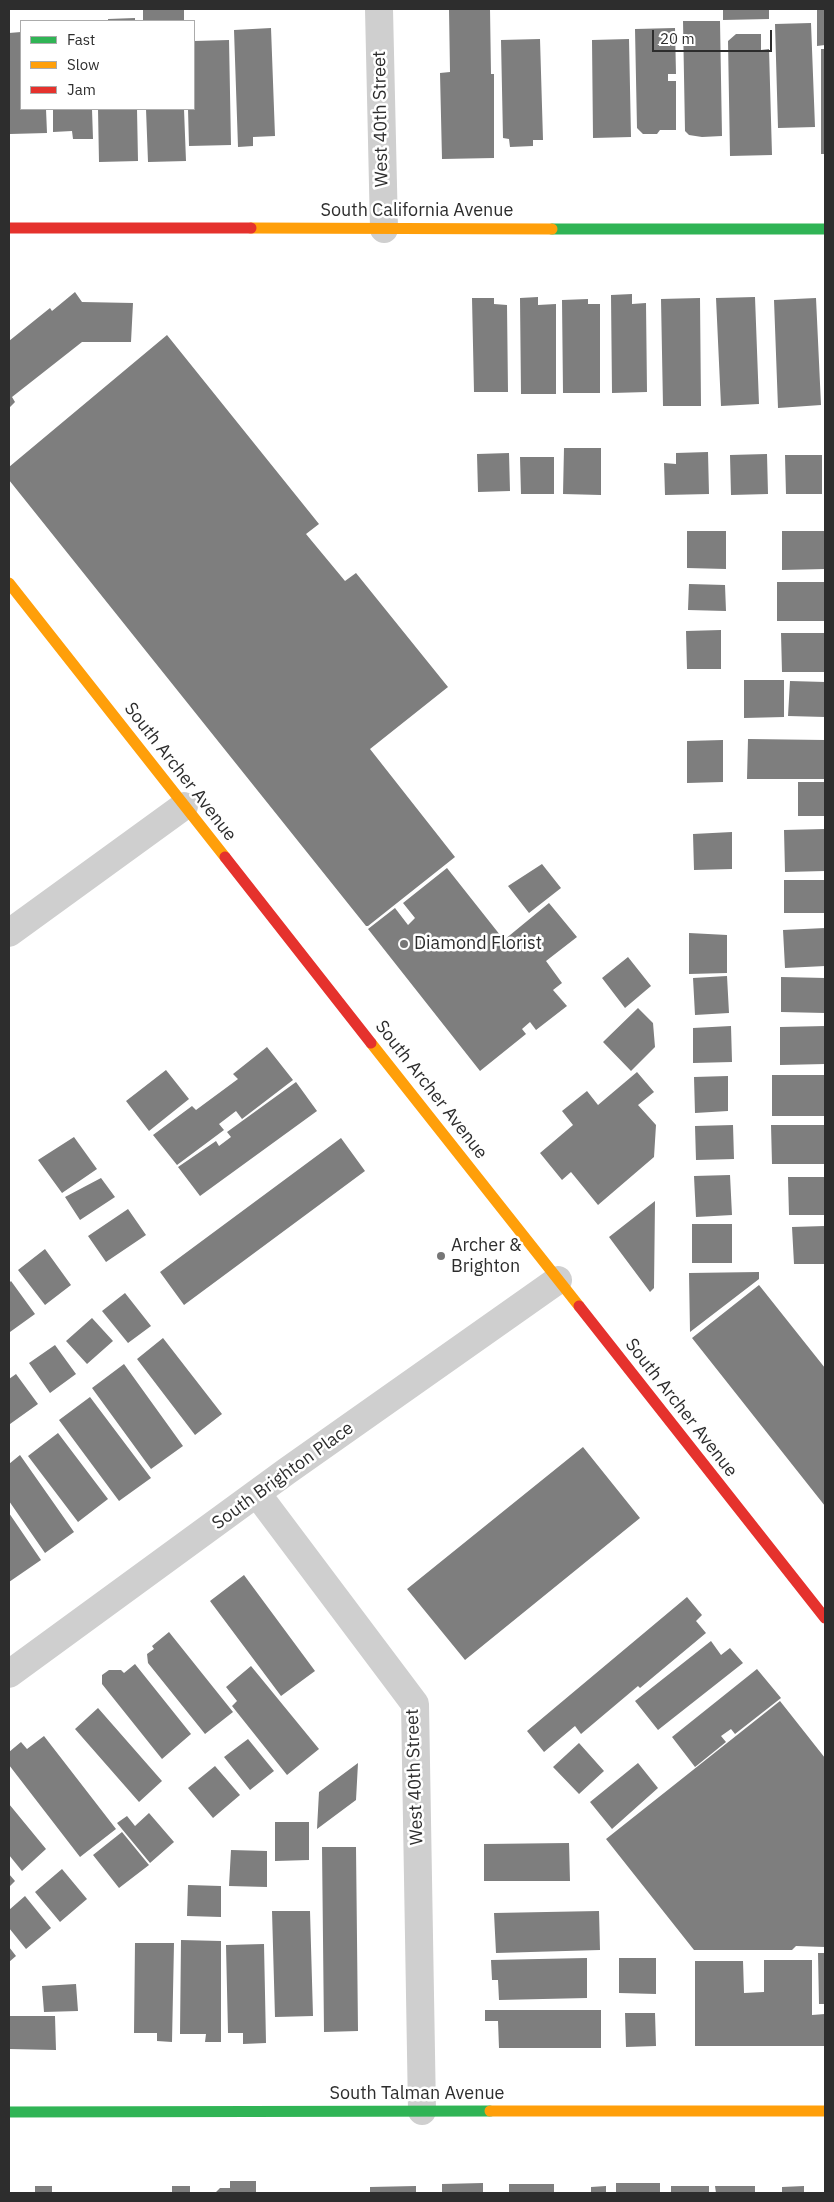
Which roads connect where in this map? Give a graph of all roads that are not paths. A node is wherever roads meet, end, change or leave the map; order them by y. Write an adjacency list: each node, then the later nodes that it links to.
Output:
1 (379, 9): 3 (street, West 40th Street)
2 (9, 228): 3 (main road, South California Avenue)
3 (384, 229): 4 (main road, South California Avenue)
4 (825, 229)
5 (9, 583): 6 (main road, South Archer Avenue)
6 (184, 806): 7 (street); 8 (main road, South Archer Avenue)
7 (9, 933)
8 (558, 1280): 9 (street, South Brighton Place); 10 (main road, South Archer Avenue)
9 (258, 1495): 11 (street, South Brighton Place); 12 (street, West 40th Street)
10 (825, 1618)
11 (9, 1674)
12 (422, 2111): 13 (main road, South Talman Avenue); 14 (main road, South Talman Avenue)
13 (825, 2111)
14 (9, 2112)

